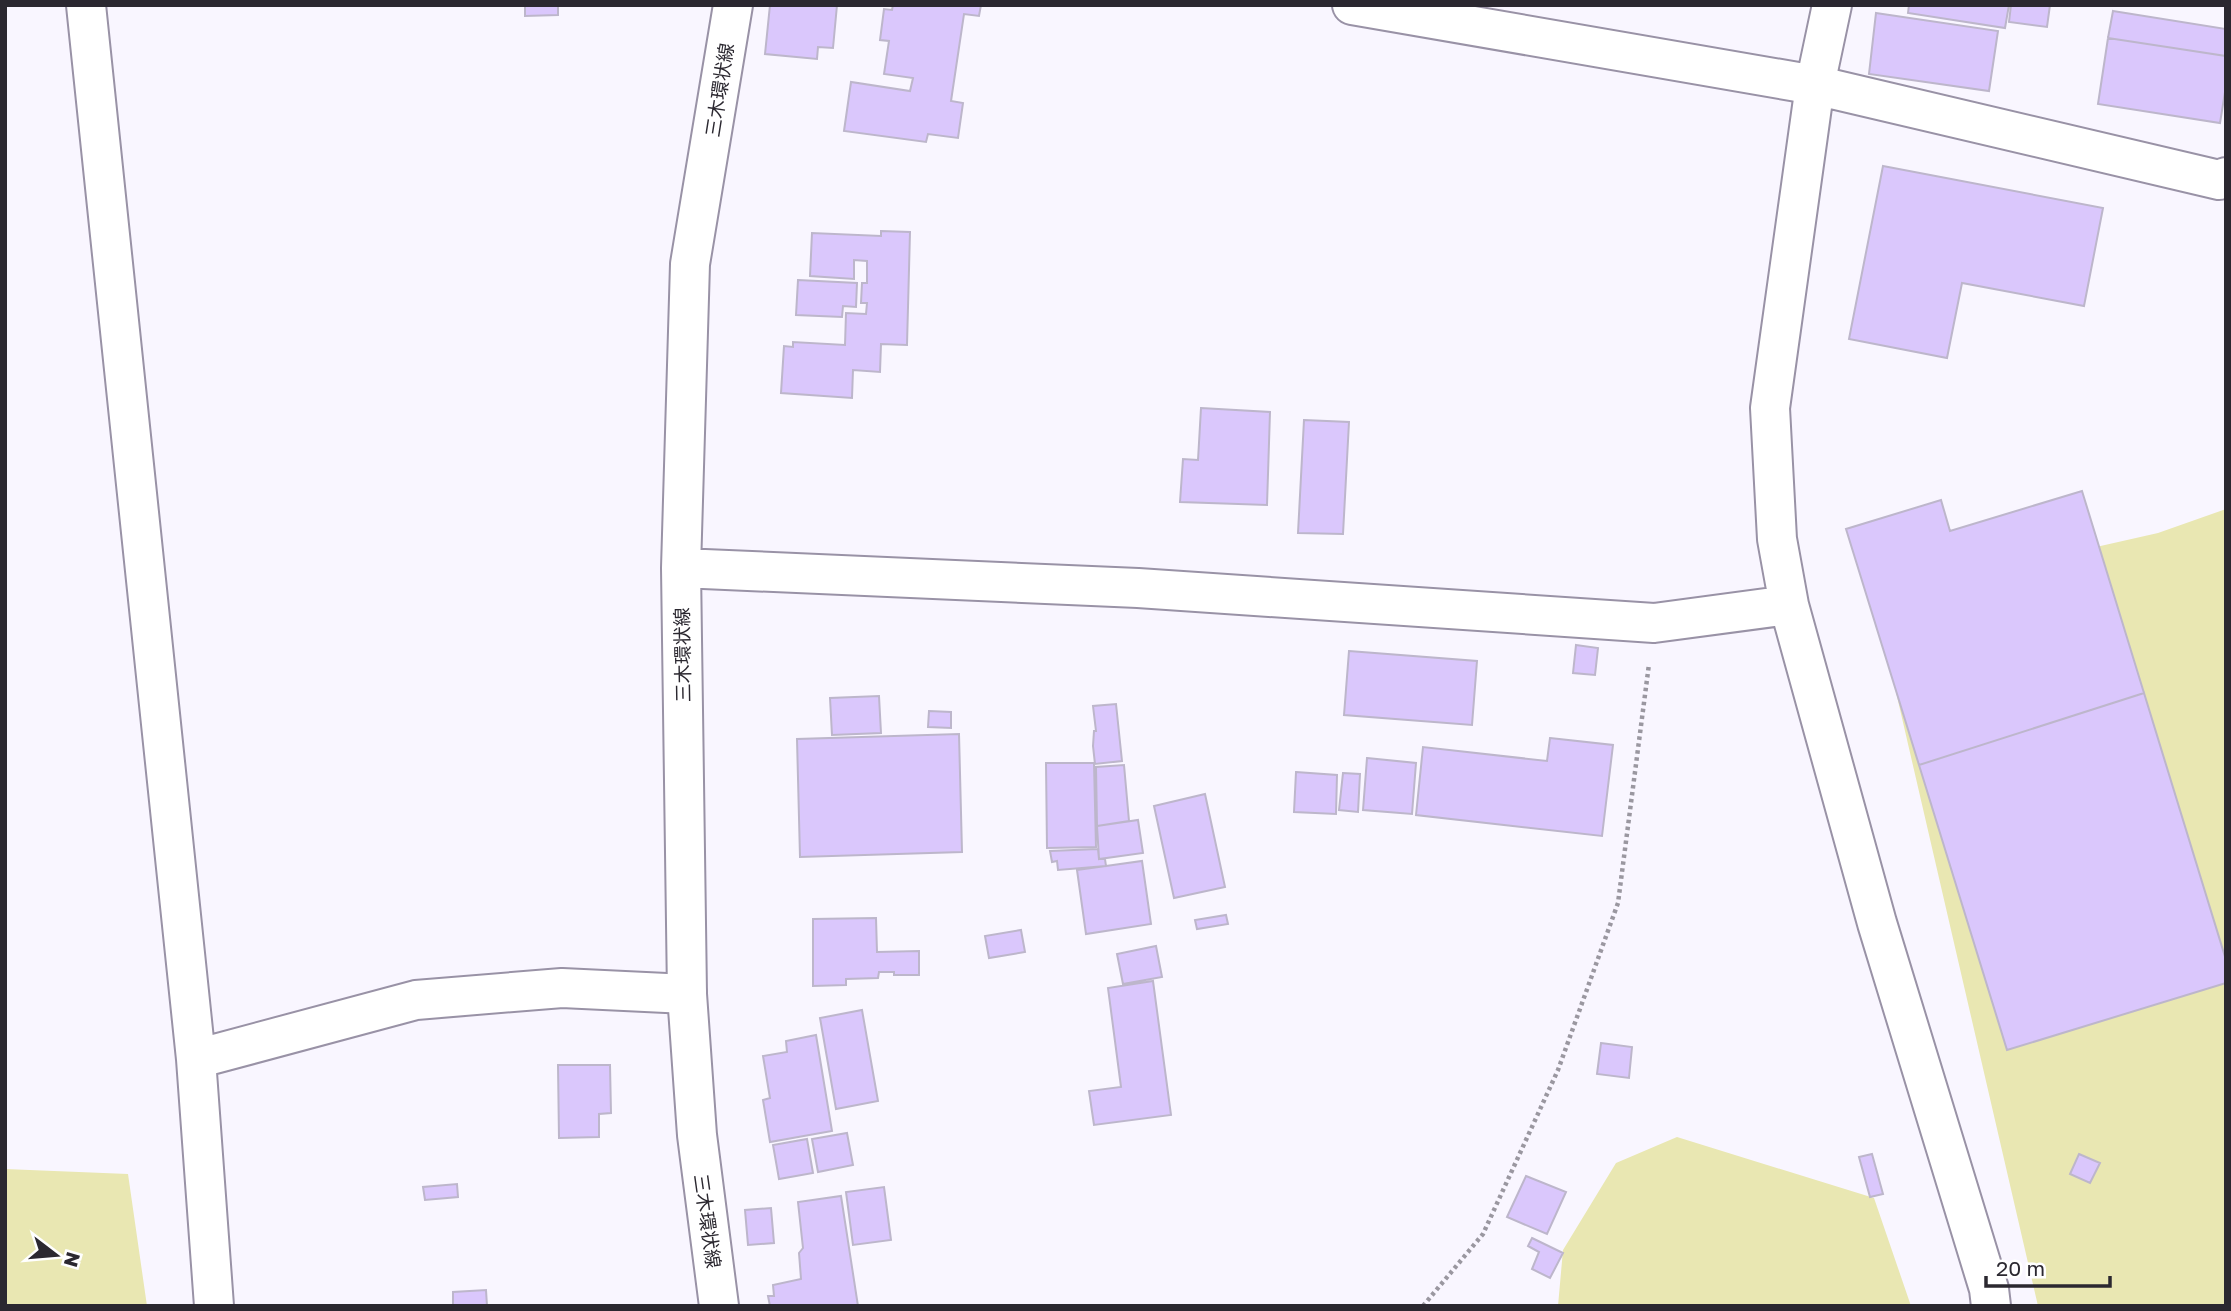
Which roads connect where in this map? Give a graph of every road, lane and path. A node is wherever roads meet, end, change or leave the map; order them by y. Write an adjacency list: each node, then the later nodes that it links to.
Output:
1 (86, 5): 11 (street)
2 (733, 5): 7 (street, 三木環状線)
3 (1352, 5): 5 (street)
4 (1832, 5): 5 (street)
5 (1815, 85): 6 (street); 8 (street)
6 (2226, 177)
7 (681, 568): 9 (street); 10 (street, 三木環状線)
8 (1789, 605): 9 (street); 15 (street)
9 (1654, 623): 14 (path)
10 (687, 994): 11 (street); 13 (street, 三木環状線)
11 (196, 1059): 12 (street)
12 (214, 1306)
13 (719, 1306)
14 (1423, 1306)
15 (1991, 1306)

